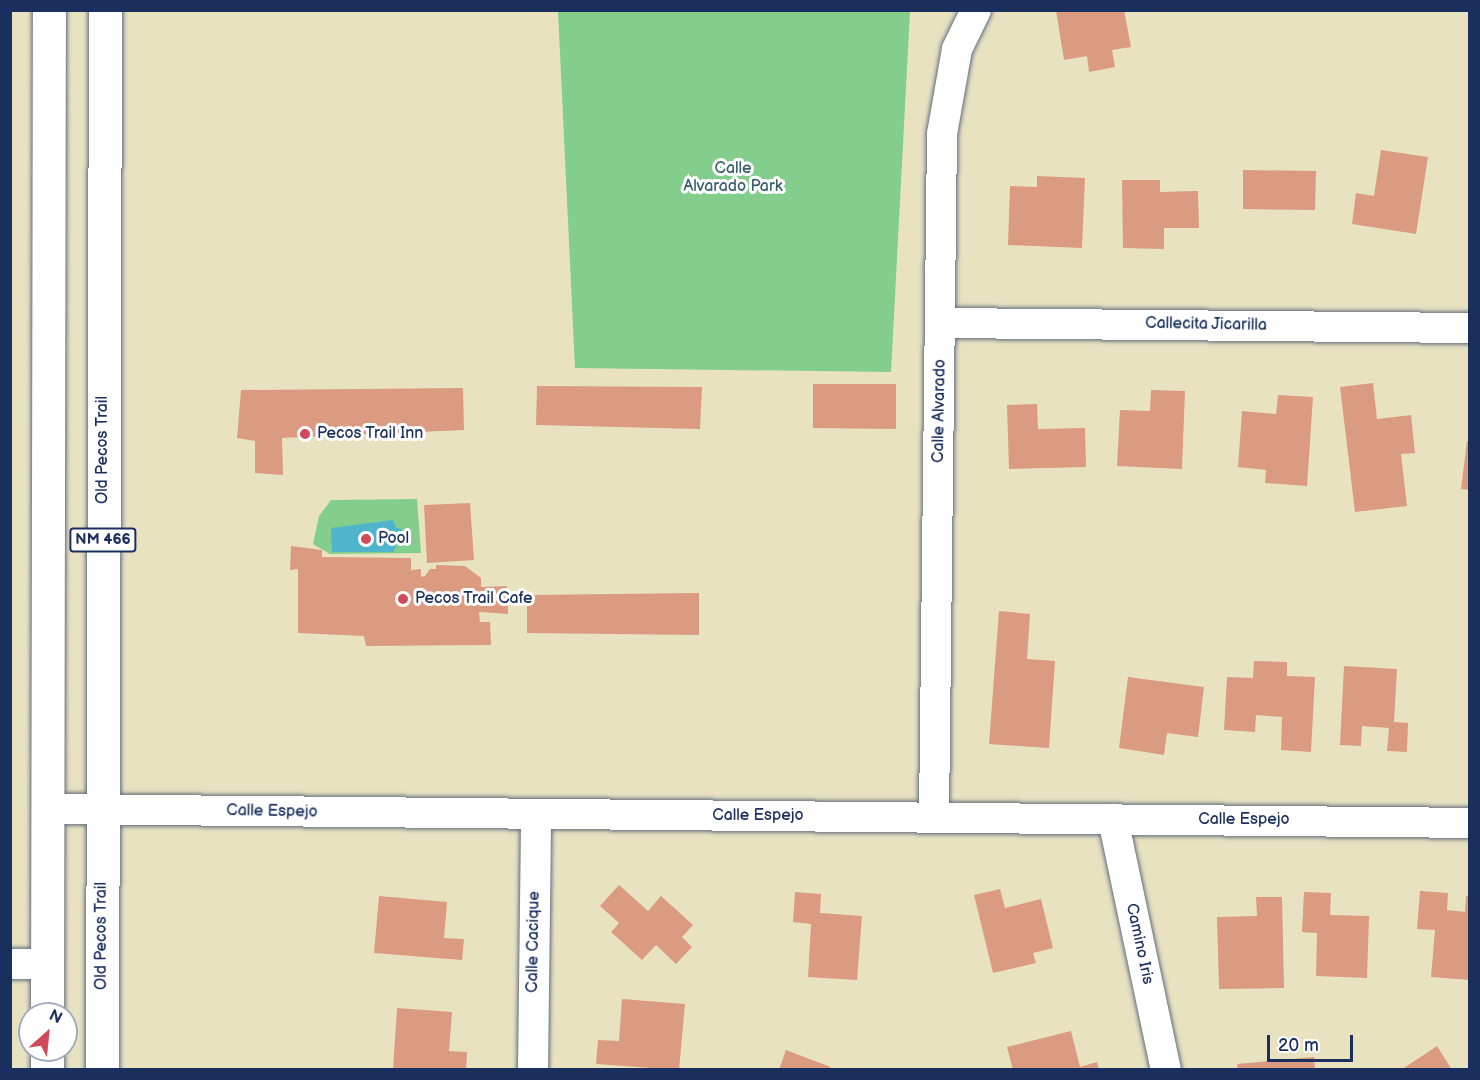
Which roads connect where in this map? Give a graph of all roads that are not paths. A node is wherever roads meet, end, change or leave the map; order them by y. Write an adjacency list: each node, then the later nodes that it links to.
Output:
1 (49, 10): 6 (main road, NM 466)
2 (105, 10): 7 (main road, Old Pecos Trail / NM 466)
3 (976, 10): 4 (street, Calle Alvarado)
4 (942, 323): 5 (street, Callecita Jicarilla); 9 (street, Calle Alvarado)
5 (1470, 328)
6 (47, 809): 7 (street, Calle Espejo); 13 (main road, NM 466)
7 (102, 810): 8 (street, Calle Espejo); 15 (main road, Old Pecos Trail / NM 466)
8 (536, 815): 9 (street, Calle Espejo); 16 (street, Calle Cacique)
9 (934, 818): 10 (street, Calle Espejo)
10 (1113, 819): 11 (street, Calle Espejo); 17 (street, Camino Iris)
11 (1470, 823)
12 (10, 964): 13 (street)
13 (47, 964): 14 (main road, NM 466)
14 (47, 1002)
15 (102, 1070)
16 (533, 1070)
17 (1166, 1070)

